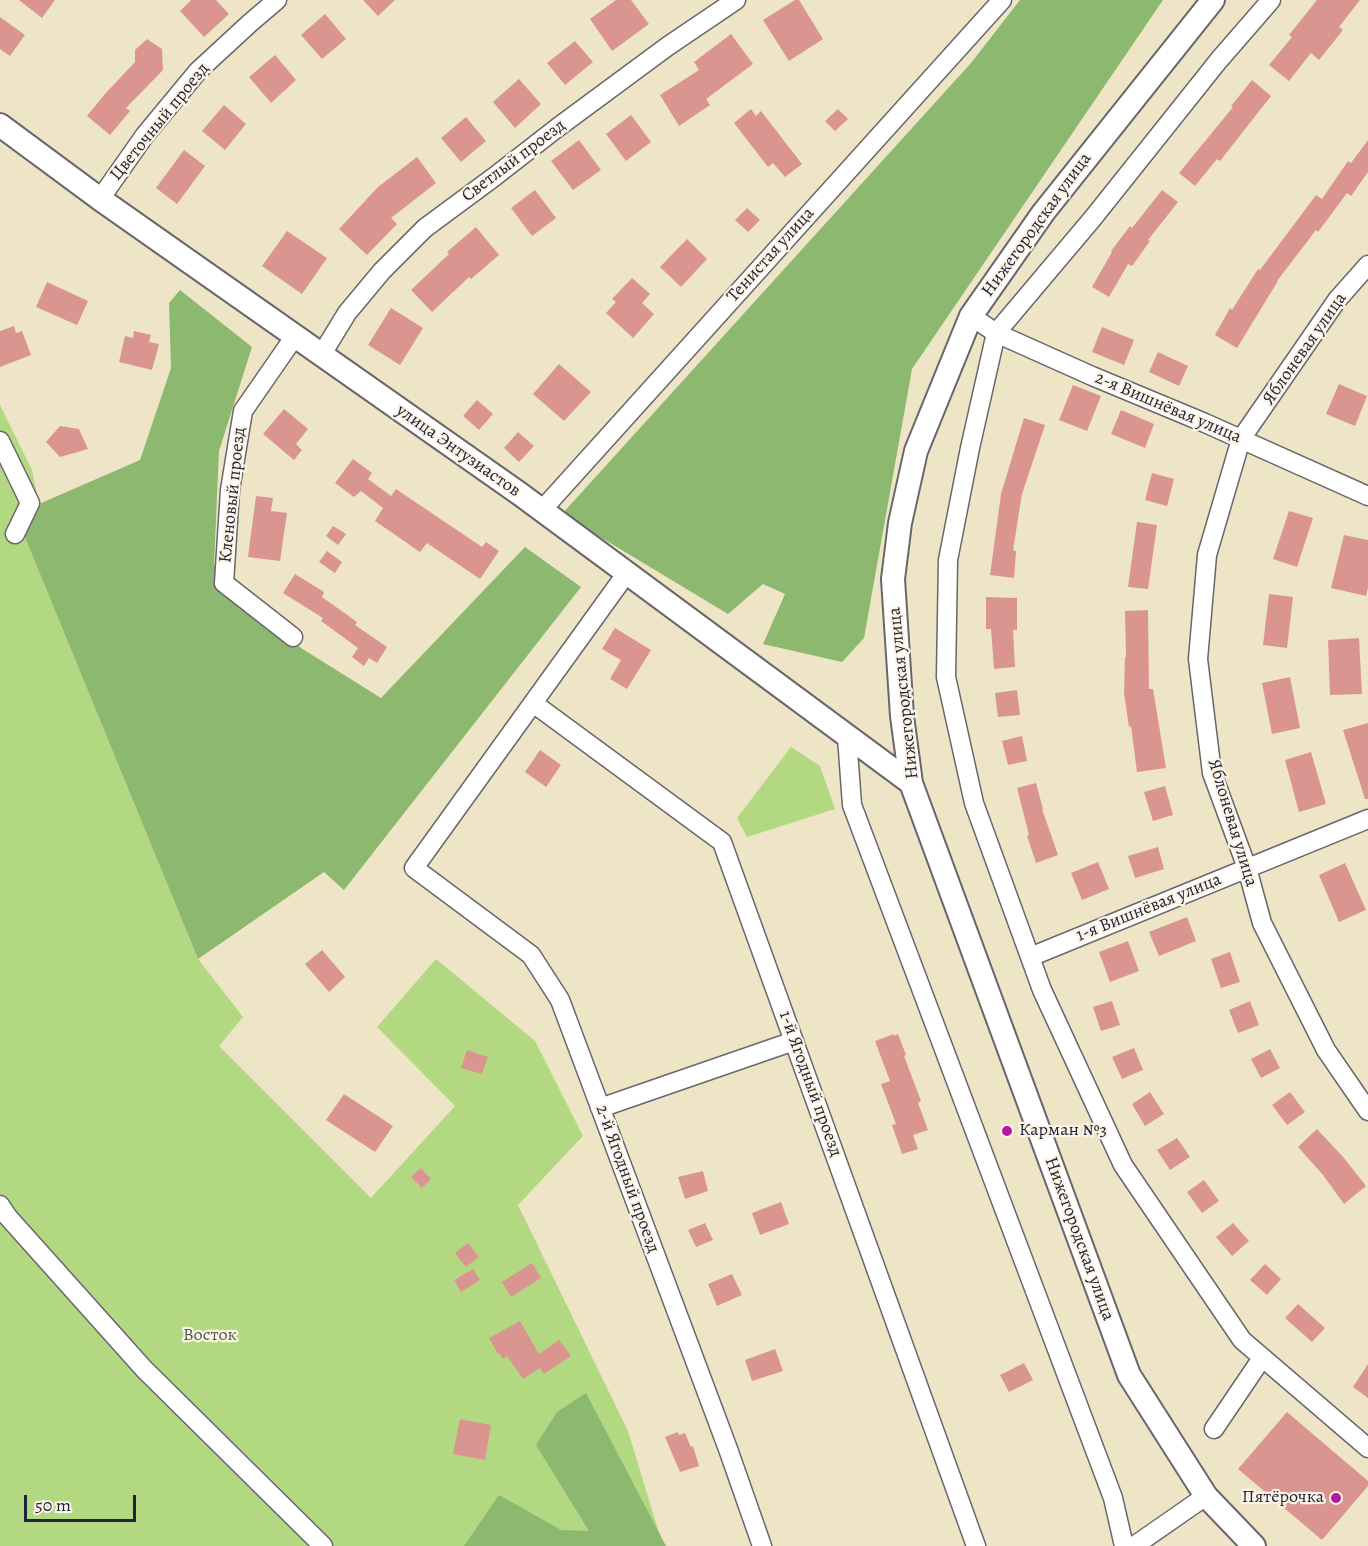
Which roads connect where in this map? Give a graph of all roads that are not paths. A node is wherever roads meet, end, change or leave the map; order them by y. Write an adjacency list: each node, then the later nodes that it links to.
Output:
1 (277, 0): 7 (street, Цветочный проезд)
2 (736, 0): 12 (street, Светлый проезд)
3 (1002, 0): 16 (street, Тенистая улица)
4 (1213, 0): 9 (street, Нижегородская улица)
5 (1271, 0): 10 (street)
6 (3, 134): 7 (street, улица Энтузиастов)
7 (100, 199): 11 (street, улица Энтузиастов)
8 (1368, 265): 13 (street, Яблоневая улица)
9 (971, 315): 10 (street, 2-я Вишнёвая улица); 22 (street, Нижегородская улица)
10 (996, 333): 13 (street, 2-я Вишнёвая улица); 25 (street)
11 (295, 336): 12 (street, улица Энтузиастов); 19 (street, Кленовый проезд)
12 (322, 354): 16 (street, улица Энтузиастов)
13 (1241, 439): 15 (street, 2-я Вишнёвая улица); 24 (street, Яблоневая улица)
14 (0, 441): 17 (street)
15 (1368, 496)
16 (541, 511): 18 (street, улица Энтузиастов)
17 (15, 534)
18 (626, 574): 20 (street); 21 (street, улица Энтузиастов)
19 (293, 637)
20 (533, 704): 26 (street, 1-й Ягодный проезд); 27 (street, 2-й Ягодный проезд)
21 (847, 737): 22 (street, улица Энтузиастов); 37 (street)
22 (911, 783): 33 (street, Нижегородская улица)
23 (1368, 819): 24 (street, 1-я Вишнёвая улица)
24 (1246, 868): 25 (street, 1-я Вишнёвая улица); 28 (street, Яблоневая улица)
25 (1030, 957): 30 (street)
26 (794, 1041): 27 (street); 36 (street, 1-й Ягодный проезд)
27 (600, 1108): 35 (street, 2-й Ягодный проезд)
28 (1368, 1111)
29 (0, 1205): 34 (street)
30 (1262, 1358): 31 (street); 32 (street)
31 (1214, 1428)
32 (1368, 1448)
33 (1206, 1496): 38 (street); 39 (street, Нижегородская улица)
34 (323, 1546)
35 (762, 1546)
36 (976, 1546)
37 (1124, 1546)
38 (1134, 1546)
39 (1254, 1546)

